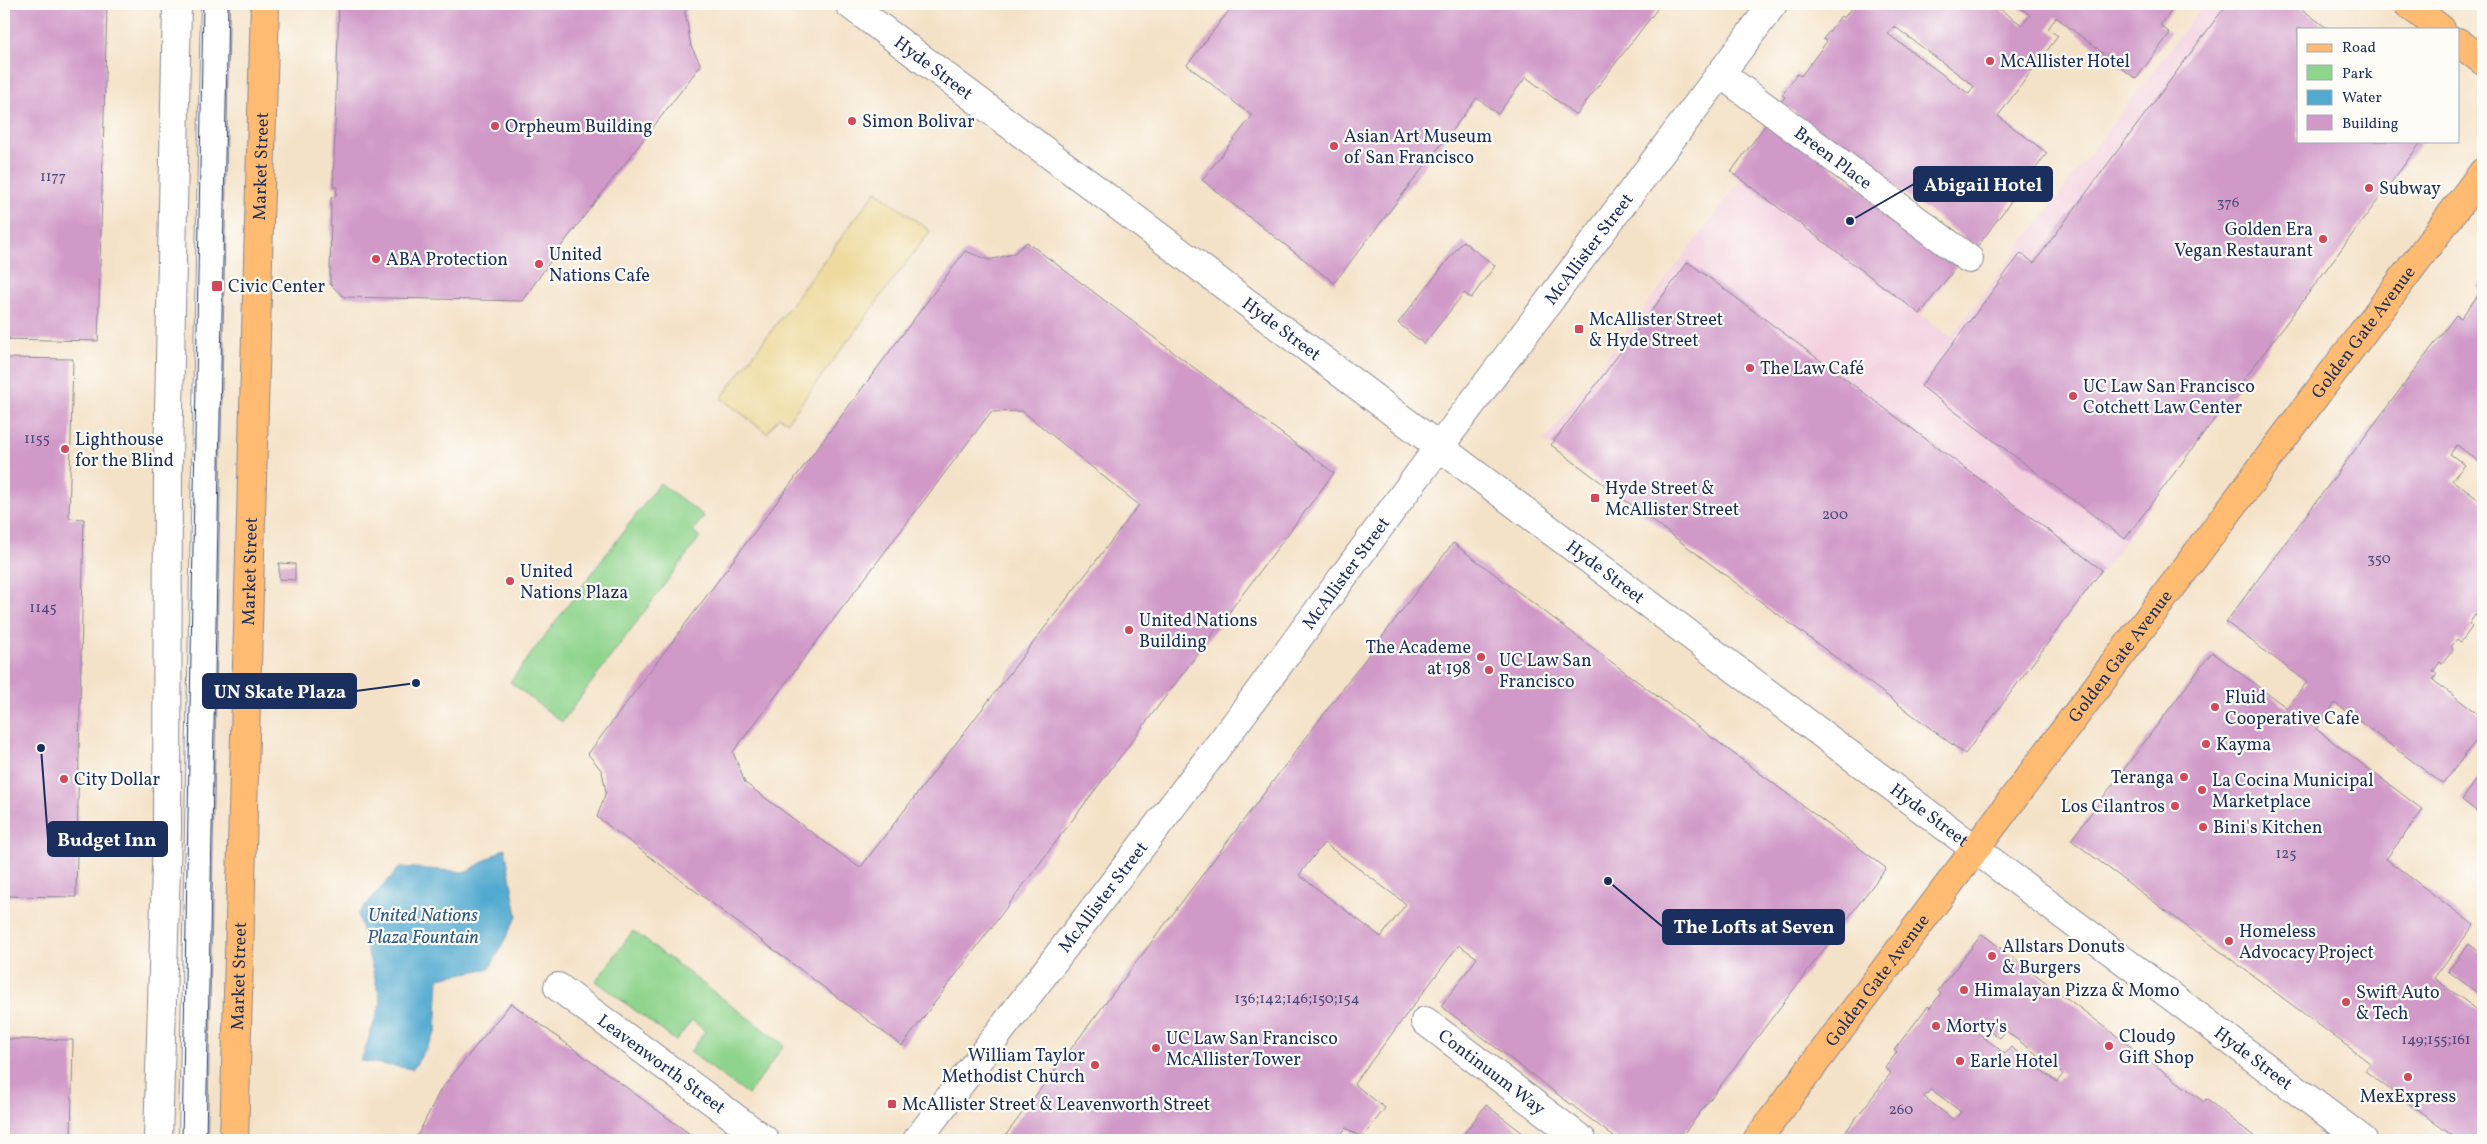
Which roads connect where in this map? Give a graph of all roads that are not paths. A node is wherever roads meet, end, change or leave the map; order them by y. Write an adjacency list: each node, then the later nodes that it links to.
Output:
1 (177, 4): 17 (street)
2 (216, 4): 18 (street)
3 (265, 4): 19 (main road, Market Street)
4 (850, 4): 13 (street, Hyde Street)
5 (1773, 4): 10 (street, McAllister Street)
6 (2408, 4): 7 (main road)
7 (2440, 28)
8 (2460, 43): 9 (main road)
9 (2483, 60)
10 (1721, 74): 12 (street, Breen Place); 13 (street, McAllister Street)
11 (2483, 172): 14 (main road, Golden Gate Avenue)
12 (1969, 259)
13 (1440, 447): 14 (street, Hyde Street); 21 (street, McAllister Street)
14 (1974, 848): 23 (main road, Golden Gate Avenue); 24 (street, Hyde Street)
15 (558, 986): 20 (street, Leavenworth Street)
16 (1425, 1021): 22 (street, Continuum Way)
17 (158, 1140)
18 (193, 1140)
19 (234, 1140)
20 (765, 1140)
21 (917, 1140)
22 (1582, 1140)
23 (1757, 1140)
24 (2363, 1140)

